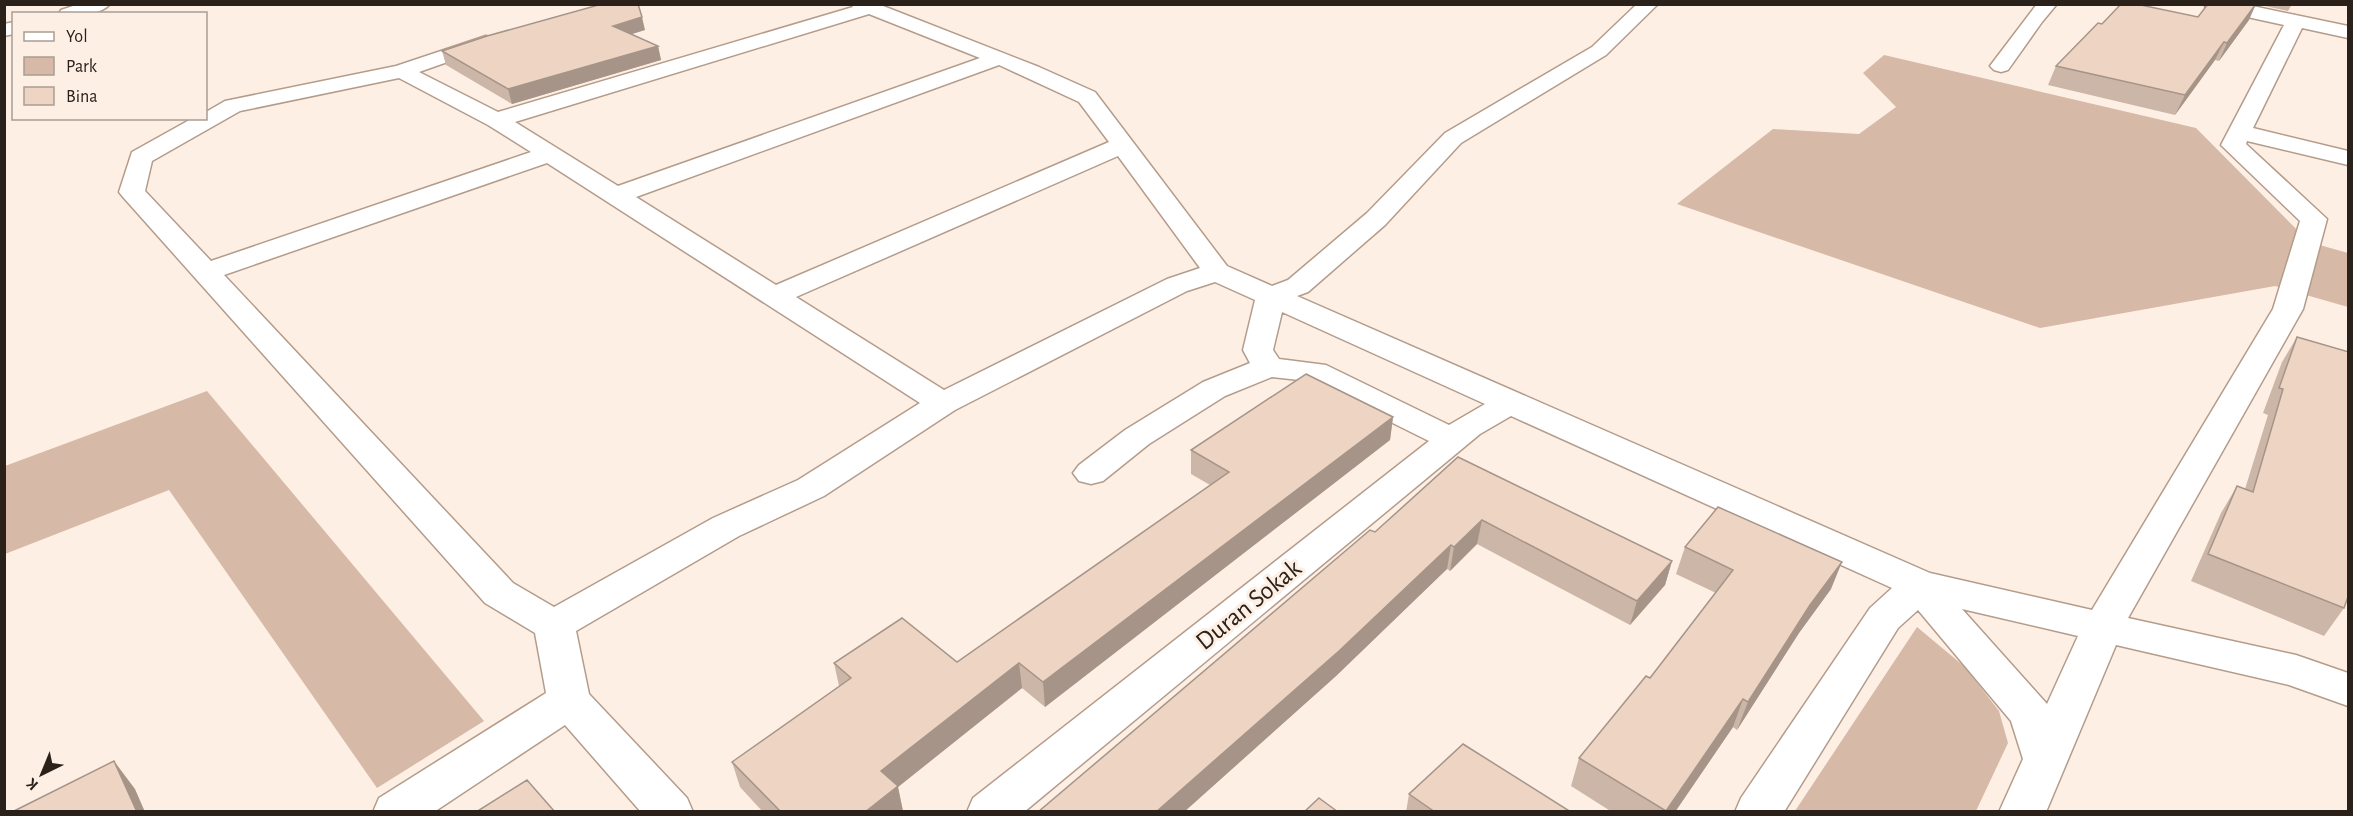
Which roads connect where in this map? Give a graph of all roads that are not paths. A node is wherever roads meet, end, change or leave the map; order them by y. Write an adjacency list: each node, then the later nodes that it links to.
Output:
1 (101, 4): 6 (street)
2 (1649, 4): 22 (street)
3 (2048, 4): 11 (street)
4 (2213, 4): 7 (street)
5 (865, 6): 10 (street); 13 (street)
6 (75, 12)
7 (2296, 21): 8 (street); 14 (street)
8 (2349, 32)
9 (506, 36): 12 (street)
10 (999, 58): 15 (street); 18 (street)
11 (2001, 66)
12 (402, 72): 13 (street); 19 (street)
13 (496, 120): 16 (street)
14 (2239, 132): 17 (street); 30 (street)
15 (1123, 145): 20 (street); 21 (street)
16 (549, 154): 18 (street); 19 (street)
17 (2349, 158)
18 (616, 196): 21 (street)
19 (206, 272): 29 (street)
20 (1217, 272): 22 (street); 24 (street)
21 (774, 296): 24 (street)
22 (1271, 296): 23 (street); 25 (street)
23 (1268, 366): 26 (street); 27 (street)
24 (943, 403): 29 (street)
25 (1510, 403): 26 (street, Duran Sokak); 28 (street)
26 (1453, 440): 36 (street, Duran Sokak)
27 (1091, 473)
28 (1920, 585): 30 (street); 33 (street); 37 (street)
29 (554, 625): 32 (street)
30 (2103, 626): 31 (street); 33 (street)
31 (2349, 690)
32 (569, 700): 34 (street); 35 (street)
33 (2045, 758): 38 (street)
34 (396, 812)
35 (670, 812)
36 (990, 812)
37 (1758, 812)
38 (2022, 812)

